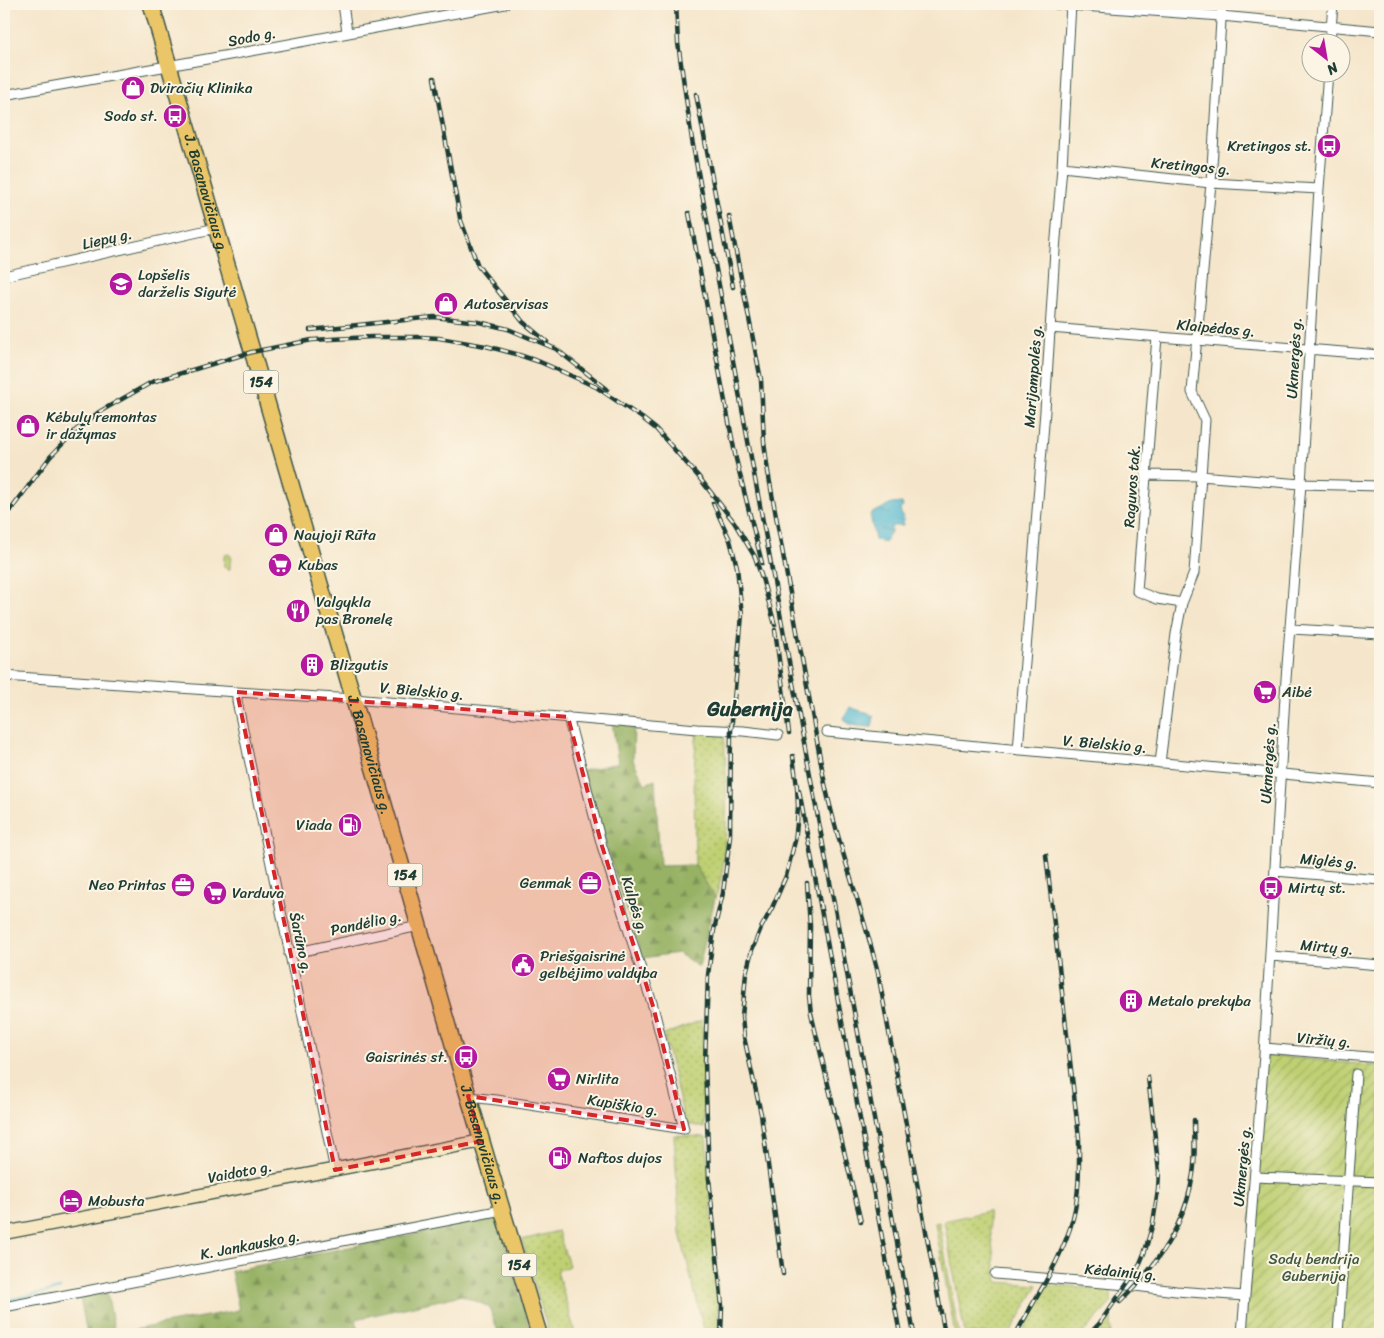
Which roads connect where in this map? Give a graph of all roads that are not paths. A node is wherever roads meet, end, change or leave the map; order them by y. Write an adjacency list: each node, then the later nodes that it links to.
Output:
1 (151, 4): 13 (main road, J. Basanavičiaus g. / 154)
2 (343, 4): 10 (street)
3 (505, 4): 10 (street, Sodo g.)
4 (1055, 4): 5 (street)
5 (1071, 4): 8 (street); 16 (street, Marijampolės g.)
6 (1222, 4): 8 (street)
7 (1333, 4): 9 (street)
8 (1221, 16): 9 (street); 17 (street)
9 (1331, 27): 11 (street); 12 (street)
10 (347, 32): 13 (street, Sodo g.)
11 (1331, 32)
12 (1380, 32)
13 (168, 65): 15 (street, Sodo g.); 19 (main road, J. Basanavičiaus g. / 154)
14 (1327, 82): 18 (street, Ukmergės g.)
15 (4, 95)
16 (1062, 168): 17 (street, Kretingos g.); 21 (street, Marijampolės g.)
17 (1211, 183): 18 (street, Kretingos g.); 23 (street)
18 (1319, 189): 24 (street, Ukmergės g.)
19 (216, 228): 20 (street, Liepų g.); 35 (main road, J. Basanavičiaus g. / 154)
20 (4, 276)
21 (1050, 328): 22 (street, Klaipėdos g.); 39 (street, Marijampolės g.)
22 (1157, 337): 23 (street, Klaipėdos g.); 26 (street, Raguvos tak.)
23 (1196, 340): 24 (street, Klaipėdos g.); 27 (street)
24 (1308, 349): 25 (street, Klaipėdos g.); 28 (street, Ukmergės g.)
25 (1380, 355)
26 (1146, 475): 27 (street); 30 (street, Raguvos tak.)
27 (1200, 476): 28 (street); 30 (street)
28 (1301, 484): 29 (street); 31 (street, Ukmergės g.)
29 (1380, 486)
30 (1182, 603): 40 (street)
31 (1291, 629): 32 (street); 41 (street, Ukmergės g.)
32 (1380, 634)
33 (4, 676): 34 (street, V. Bielskio g.)
34 (237, 692): 35 (street, V. Bielskio g.); 46 (street, Šarūno g.)
35 (354, 699): 36 (street, V. Bielskio g.); 45 (main road, J. Basanavičiaus g. / 154)
36 (568, 717): 38 (street, V. Bielskio g.); 53 (street, Kulpės g.)
37 (827, 732): 39 (street, V. Bielskio g.)
38 (778, 735)
39 (1018, 750): 40 (street, V. Bielskio g.)
40 (1160, 763): 41 (street, V. Bielskio g.)
41 (1281, 774): 42 (street, V. Bielskio g.); 43 (street, Ukmergės g.)
42 (1380, 783)
43 (1276, 871): 44 (street, Miglės g.); 47 (street, Ukmergės g.)
44 (1380, 880)
45 (419, 926): 46 (street, Pandėlio g.); 52 (main road, J. Basanavičiaus g. / 154)
46 (290, 954): 55 (street, Šarūno g.)
47 (1271, 956): 48 (street, Mirtų g.); 49 (street, Ukmergės g.)
48 (1380, 965)
49 (1265, 1048): 50 (street, Viržių g.); 56 (street, Ukmergės g.)
50 (1380, 1058)
51 (1356, 1074): 57 (street)
52 (469, 1097): 53 (street, Kupiškio g.); 54 (main road, J. Basanavičiaus g. / 154)
53 (684, 1129)
54 (482, 1141): 55 (main road, Vaidoto g.); 59 (main road, J. Basanavičiaus g. / 154)
55 (335, 1170): 60 (main road, Vaidoto g.)
56 (1255, 1177): 57 (street); 62 (street, Ukmergės g.)
57 (1348, 1180): 58 (street); 66 (street)
58 (1380, 1182)
59 (502, 1210): 63 (street, K. Jankausko g.); 64 (main road, J. Basanavičiaus g. / 154)
60 (4, 1233)
61 (995, 1274): 62 (street, Kėdainių g.)
62 (1244, 1296): 65 (street, Ukmergės g.)
63 (4, 1307)
64 (539, 1334)
65 (1242, 1334)
66 (1338, 1334)

